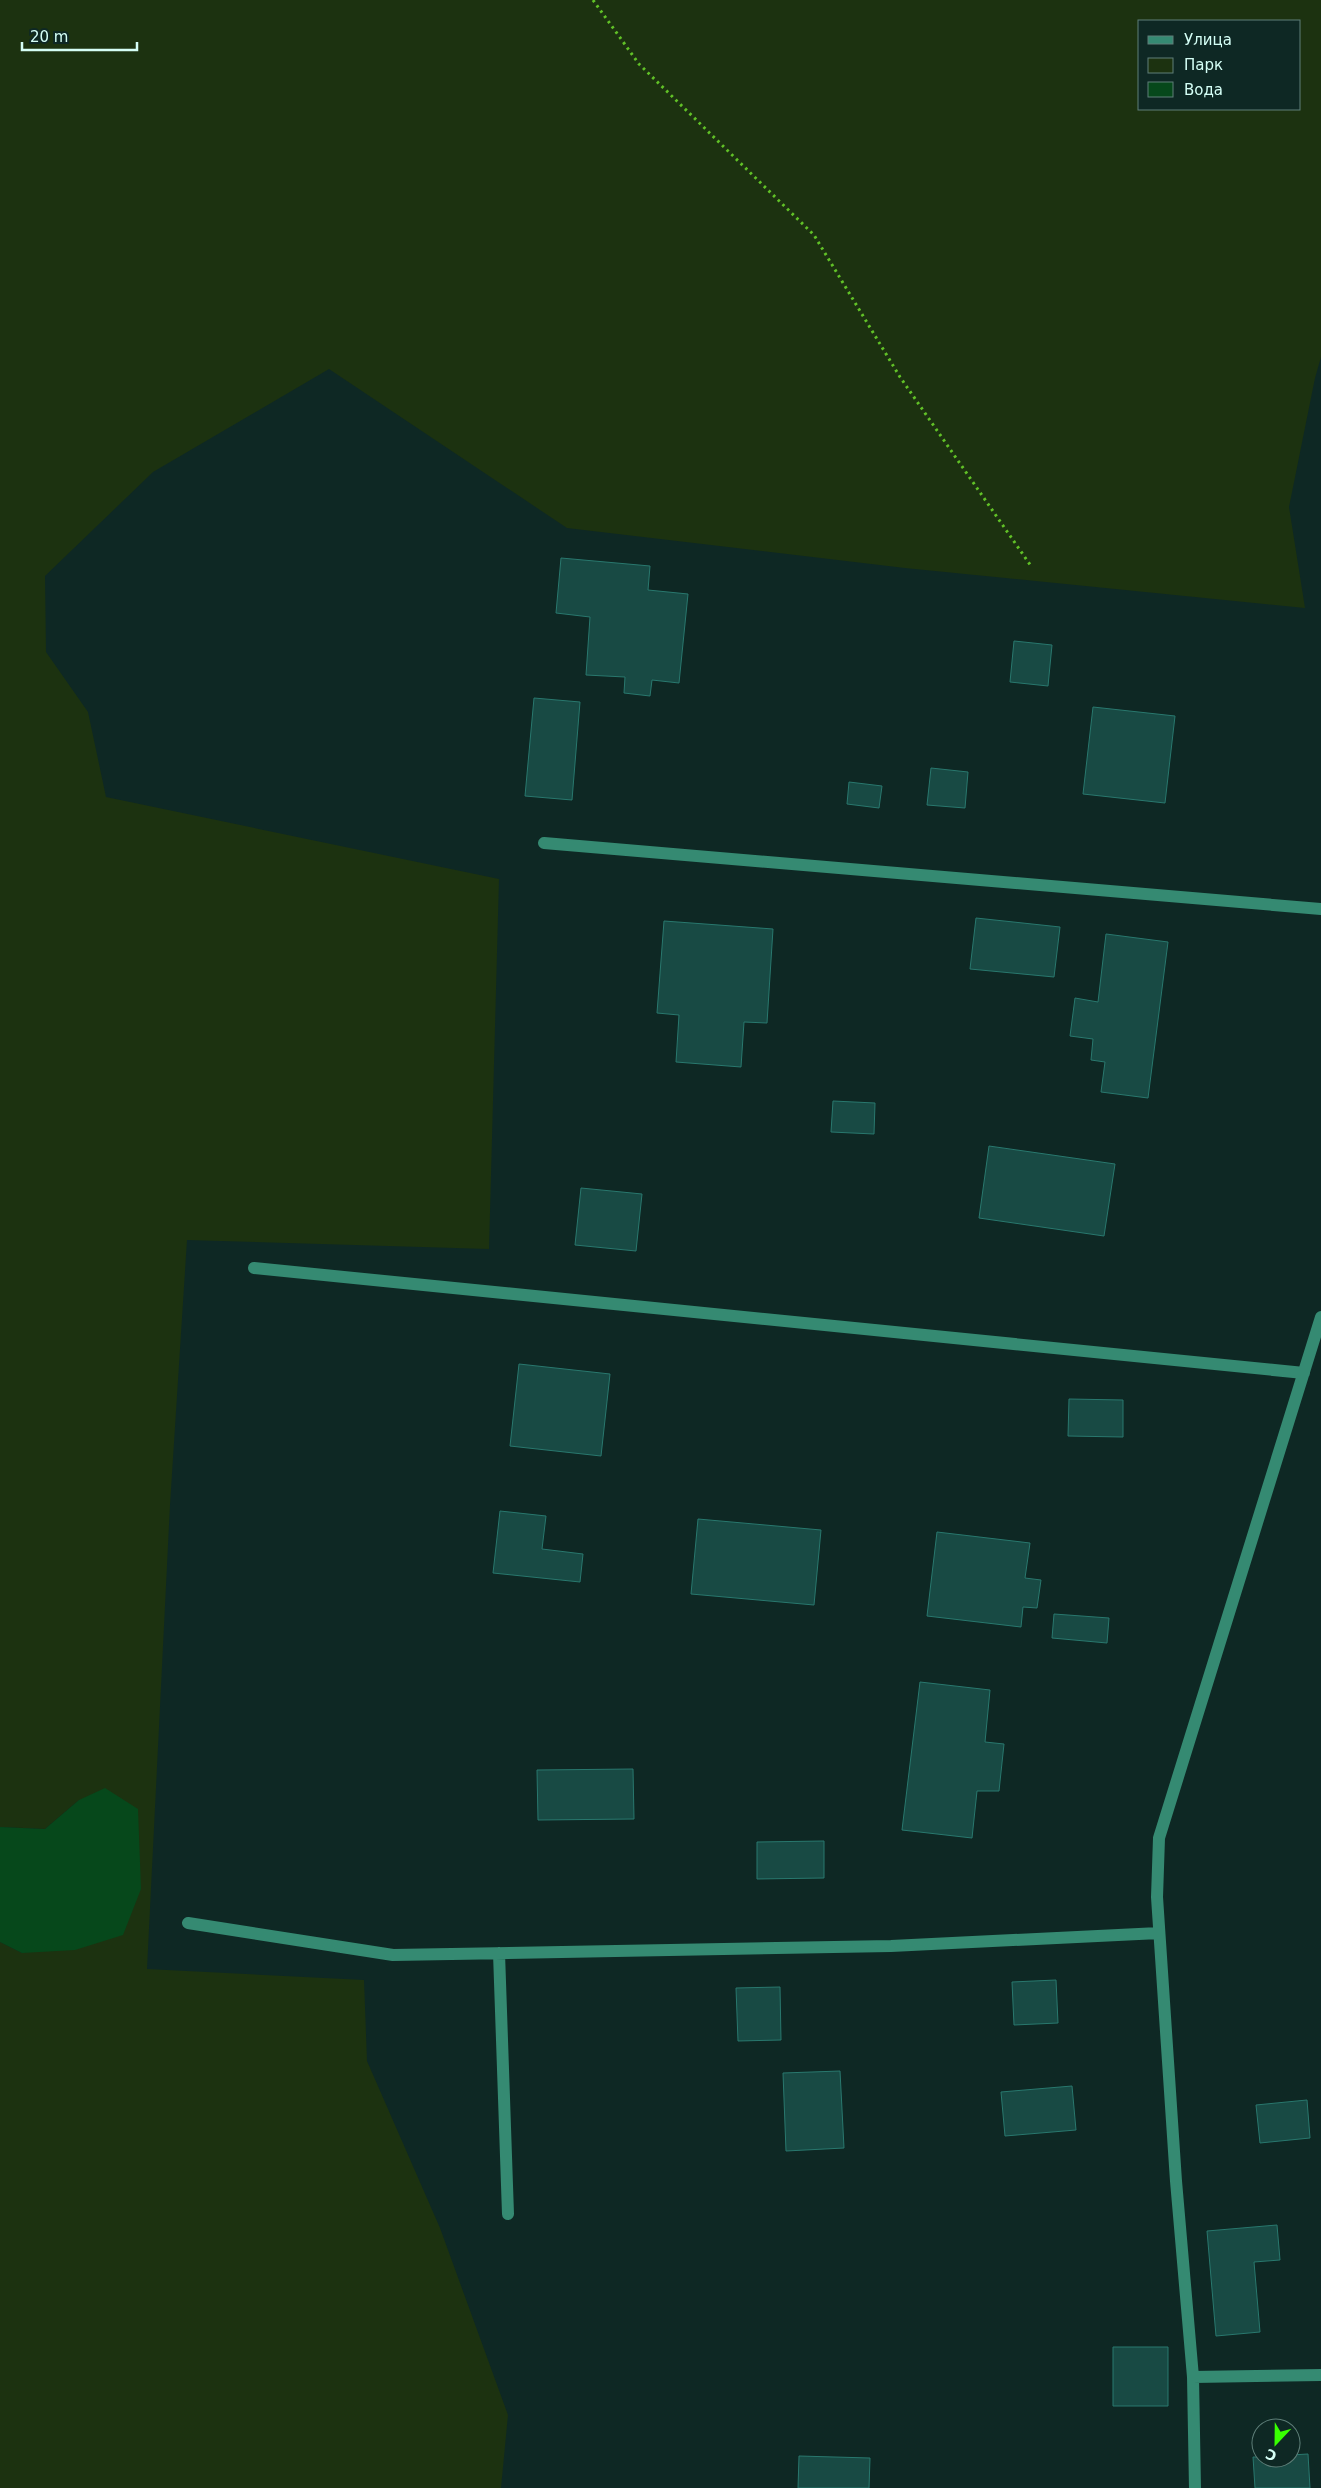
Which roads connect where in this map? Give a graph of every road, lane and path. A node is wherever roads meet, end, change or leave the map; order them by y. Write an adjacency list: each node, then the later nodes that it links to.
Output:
1 (593, 0): 2 (path)
2 (1031, 566)
3 (544, 843): 4 (street)
4 (1321, 909)
5 (254, 1268): 7 (street)
6 (1321, 1317): 7 (street)
7 (1304, 1373): 9 (street)
8 (188, 1923): 10 (street)
9 (1159, 1933): 10 (street); 13 (street)
10 (498, 1953): 11 (street)
11 (508, 2214)
12 (1321, 2375): 13 (street)
13 (1193, 2377): 14 (street)
14 (1195, 2488)

